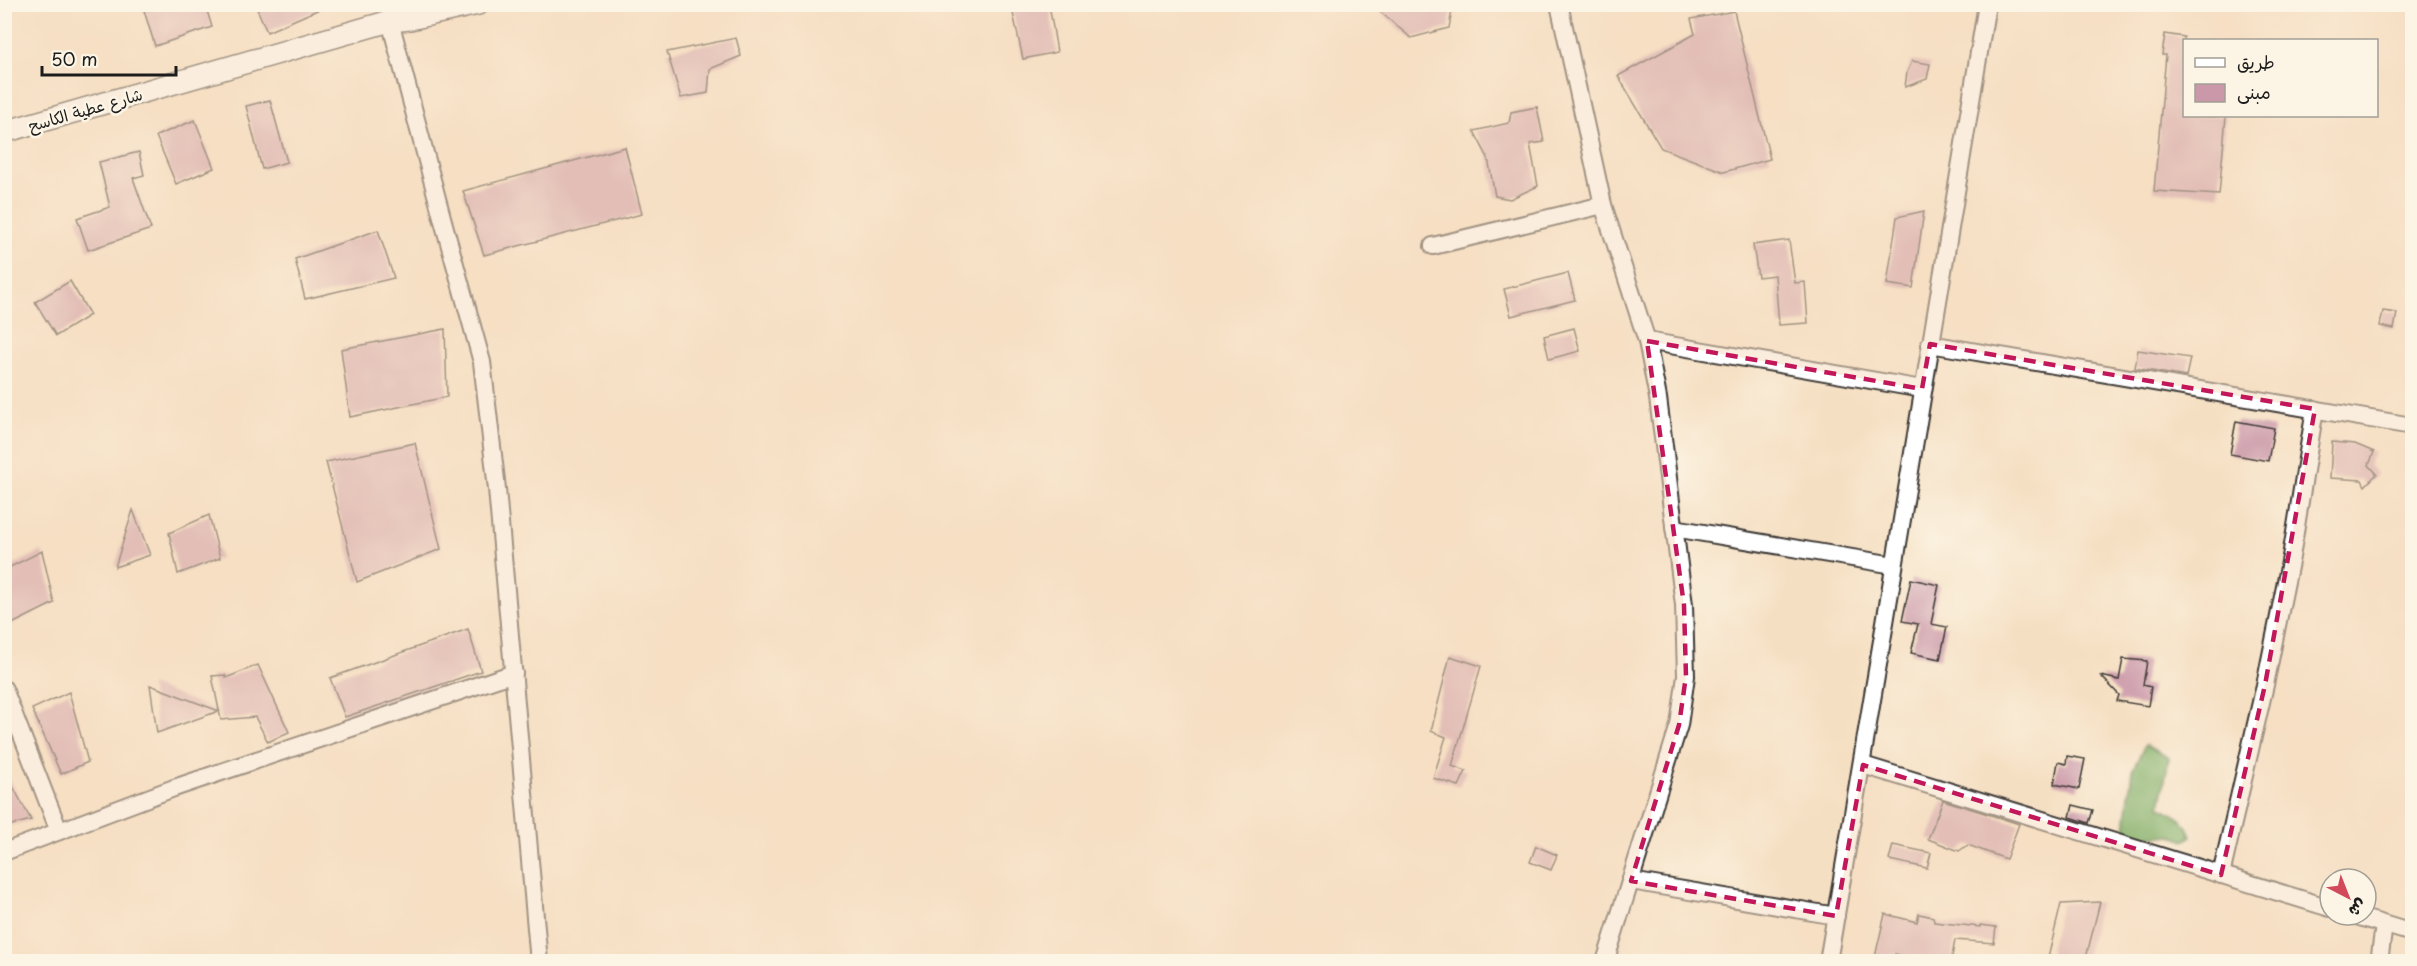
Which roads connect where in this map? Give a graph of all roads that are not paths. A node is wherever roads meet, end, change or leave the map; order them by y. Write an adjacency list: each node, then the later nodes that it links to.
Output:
1 (478, 4): 4 (street, شارع عطية الكاسح)
2 (1559, 4): 6 (street)
3 (1987, 4): 9 (street)
4 (405, 15): 5 (street, شارع عطية الكاسح); 15 (street)
5 (4, 132)
6 (1603, 205): 7 (street); 8 (street)
7 (1433, 246)
8 (1647, 341): 10 (street); 13 (street)
9 (1930, 344): 10 (street); 11 (street)
10 (1922, 389): 14 (street)
11 (2315, 409): 12 (street); 20 (street)
12 (2412, 426)
13 (1674, 528): 14 (street); 21 (street)
14 (1894, 565): 17 (street)
15 (514, 673): 18 (street); 27 (street)
16 (4, 689): 18 (street)
17 (1863, 765): 20 (street); 23 (street)
18 (59, 831): 19 (street)
19 (4, 852)
20 (2222, 875): 22 (street)
21 (1631, 881): 23 (street); 28 (street)
22 (2318, 904)
23 (1836, 916): 29 (street)
24 (2378, 922): 25 (street)
25 (2384, 924): 26 (street); 30 (street)
26 (2412, 933)
27 (540, 962)
28 (1605, 962)
29 (1828, 962)
30 (2379, 962)

